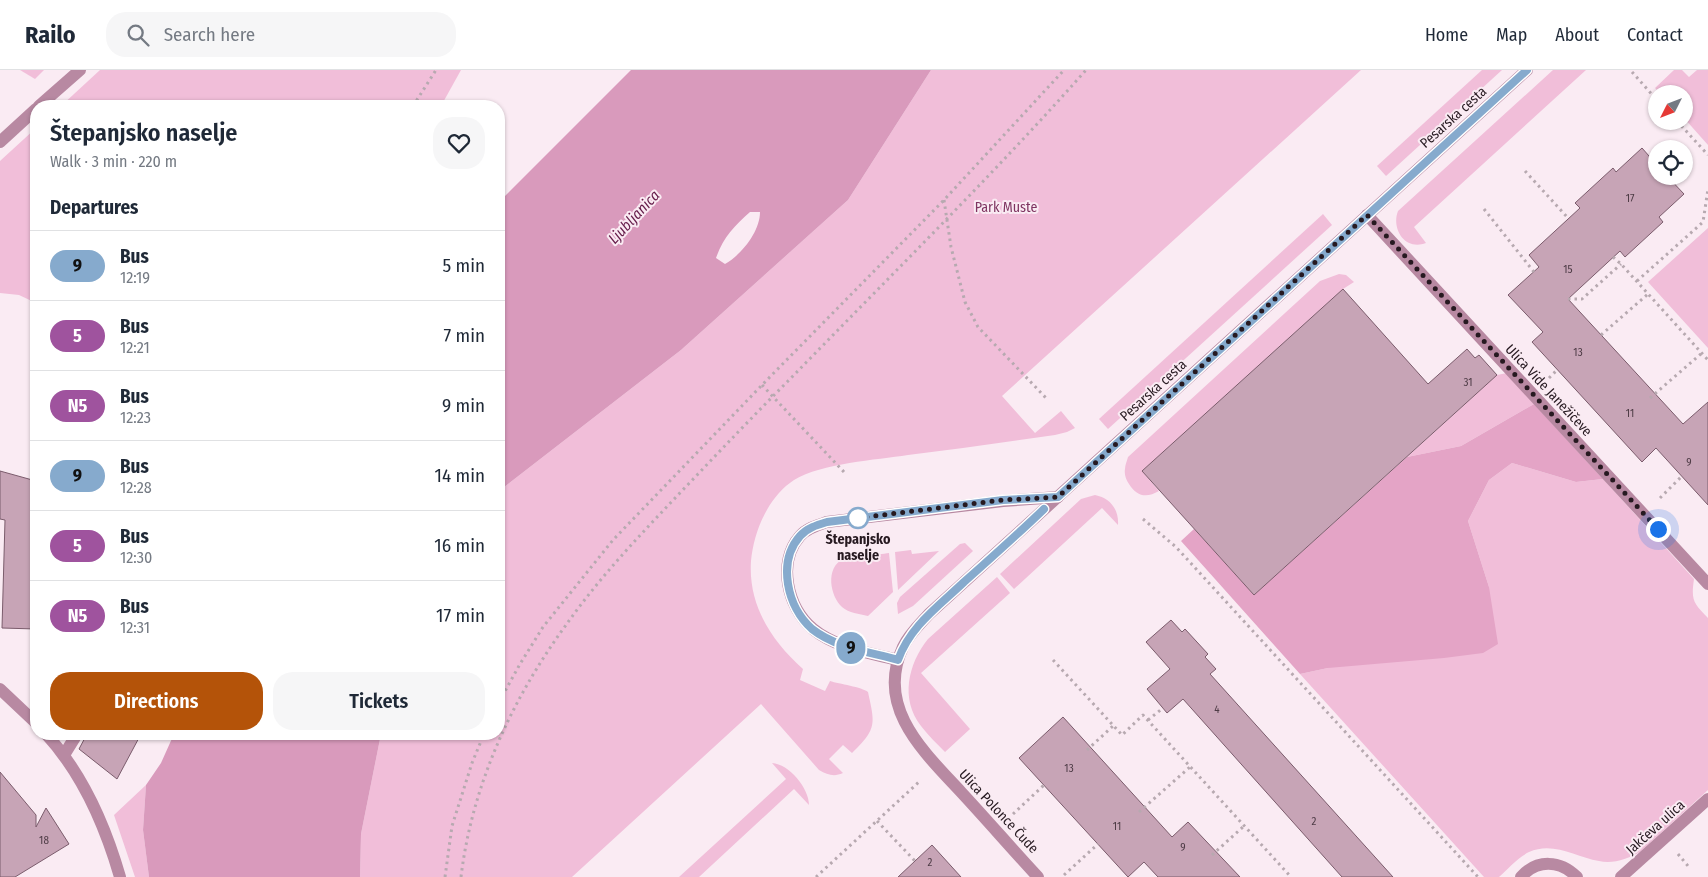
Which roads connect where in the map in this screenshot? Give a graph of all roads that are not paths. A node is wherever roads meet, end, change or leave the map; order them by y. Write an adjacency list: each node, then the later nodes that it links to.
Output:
1 (80, 70): 3 (street)
2 (1527, 70): 6 (street, Pesarska cesta)
3 (46, 100)
4 (30, 114): 5 (street)
5 (0, 142)
6 (1367, 215): 7 (street, Pesarska cesta); 8 (street, Ulica Vide Janežičeve)
7 (1058, 497): 9 (street, Pesarska cesta); 9 (street)
8 (1708, 584)
9 (898, 660): 15 (street, Pesarska cesta)
10 (0, 689): 11 (street)
11 (30, 717)
12 (51, 740): 14 (street)
13 (73, 740): 14 (street)
14 (64, 756): 17 (street)
15 (937, 766): 18 (street, Ulica Polonce Čude)
16 (1708, 799): 21 (street, Jakčeva ulica)
17 (120, 877)
18 (1038, 877)
19 (1521, 877): 20 (street)
20 (1577, 877)
21 (1621, 877)

